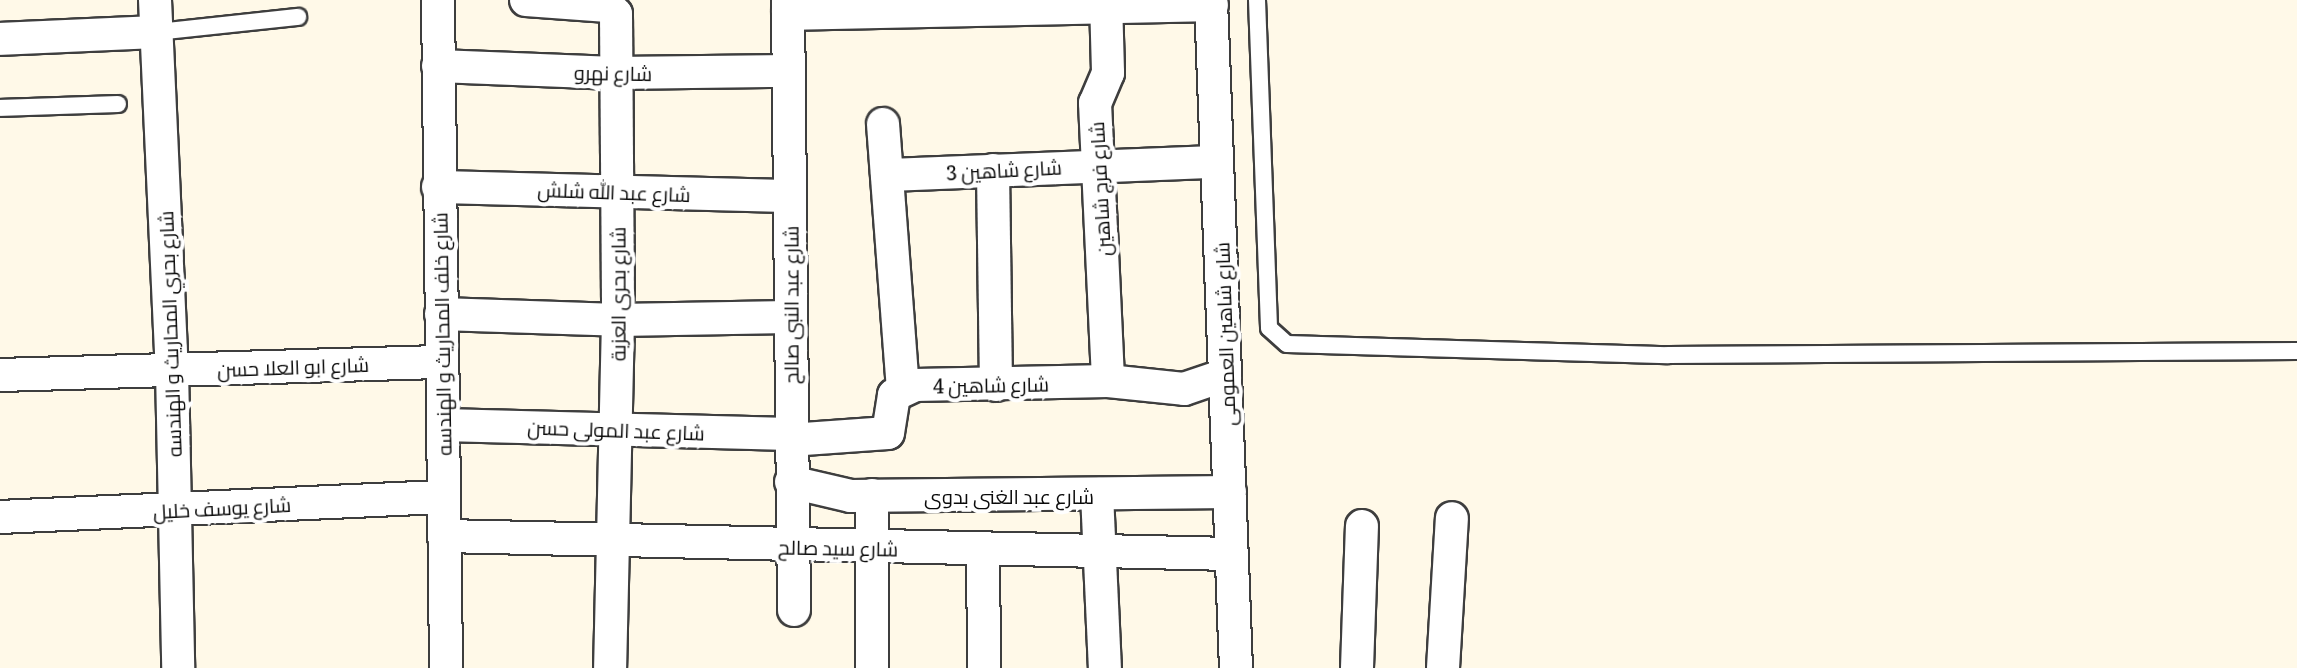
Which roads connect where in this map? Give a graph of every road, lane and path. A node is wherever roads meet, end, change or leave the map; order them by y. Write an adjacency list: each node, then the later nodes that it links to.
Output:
1 (438, 0): 11 (street, شارع خلف المحاريث و الهندسه)
2 (526, 0): 13 (street, شارع بحرى العزبة)
3 (1257, 0): 27 (lane)
4 (1212, 3): 5 (street); 17 (street, شارع شاهين العمومى)
5 (1106, 4): 6 (street); 18 (street, شارع فرج شاهين)
6 (863, 6): 7 (street)
7 (788, 7): 12 (street, شارع عبد النبى صالح)
8 (156, 16): 9 (lane); 10 (street); 29 (street, شارع بحري المحاريث و الهندسه)
9 (298, 17)
10 (0, 39)
11 (438, 66): 13 (street, شارع نهرو); 21 (street, شارع خلف المحاريث و الهندسه)
12 (789, 71): 13 (street, شارع نهرو); 23 (street, شارع عبد النبى صالح)
13 (615, 73): 22 (street, شارع بحرى العزبة)
14 (118, 104): 15 (lane)
15 (0, 108)
16 (883, 124): 20 (street)
17 (1217, 162): 18 (street, شارع شاهين 3); 31 (street, شارع شاهين العمومى)
18 (1098, 165): 19 (street, شارع شاهين 3); 32 (street, شارع فرج شاهين)
19 (993, 170): 20 (street, شارع شاهين 3); 33 (street)
20 (887, 175): 34 (street)
21 (438, 187): 22 (street, شارع عبد الله شلش); 24 (street, شارع خلف المحاريث و الهندسه)
22 (616, 191): 23 (street, شارع عبد الله شلش); 26 (street, شارع بحرى العزبة)
23 (789, 196): 25 (street, شارع عبد النبى صالح)
24 (441, 314): 26 (street); 28 (street, شارع خلف المحاريث و الهندسه)
25 (789, 317): 26 (street); 37 (street, شارع عبد النبى صالح)
26 (618, 320): 36 (street, شارع بحرى العزبة)
27 (2297, 351)
28 (441, 362): 29 (street, شارع ابو العلا حسن); 35 (street, شارع خلف المحاريث و الهندسه)
29 (172, 370): 30 (street, شارع ابو العلا حسن); 43 (street, شارع بحري المحاريث و الهندسه)
30 (0, 375)
31 (1225, 375): 32 (street, شارع شاهين 4); 39 (street, شارع شاهين العمومى)
32 (1108, 381): 33 (street, شارع شاهين 4)
33 (996, 385): 34 (street, شارع شاهين 4)
34 (903, 389): 37 (street)
35 (443, 425): 36 (street, شارع عبد المولى حسن); 42 (street, شارع خلف المحاريث و الهندسه)
36 (615, 429): 37 (street, شارع عبد المولى حسن); 48 (street, شارع بحرى العزبة)
37 (790, 437): 38 (street, شارع عبد النبى صالح)
38 (791, 482): 41 (street, شارع عبد الغنى بدوى); 49 (street, شارع عبد النبى صالح)
39 (1230, 492): 40 (street, شارع عبد الغنى بدوى); 53 (street, شارع شاهين العمومى)
40 (1097, 494): 41 (street, شارع عبد الغنى بدوى); 52 (street)
41 (872, 495): 50 (street)
42 (443, 497): 43 (street, شارع يوسف خليل); 47 (street, شارع خلف المحاريث و الهندسه)
43 (175, 509): 44 (street, شارع يوسف خليل); 55 (street, شارع بحري المحاريث و الهندسه)
44 (0, 517)
45 (1452, 518): 63 (street)
46 (1362, 526): 62 (street)
47 (444, 536): 48 (street, شارع سيد صالح); 56 (street, شارع خلف المحاريث و الهندسه)
48 (613, 541): 49 (street, شارع سيد صالح); 57 (street, شارع بحرى العزبة)
49 (791, 547): 50 (street, شارع سيد صالح); 54 (street, شارع عبد النبى صالح)
50 (872, 547): 51 (street, شارع سيد صالح); 58 (street)
51 (983, 548): 52 (street, شارع سيد صالح); 59 (street)
52 (1100, 549): 53 (street, شارع سيد صالح); 60 (street)
53 (1232, 554): 61 (street, شارع شاهين العمومى)
54 (794, 610)
55 (178, 668)
56 (446, 668)
57 (610, 668)
58 (872, 668)
59 (984, 668)
60 (1105, 668)
61 (1236, 668)
62 (1357, 668)
63 (1443, 668)

